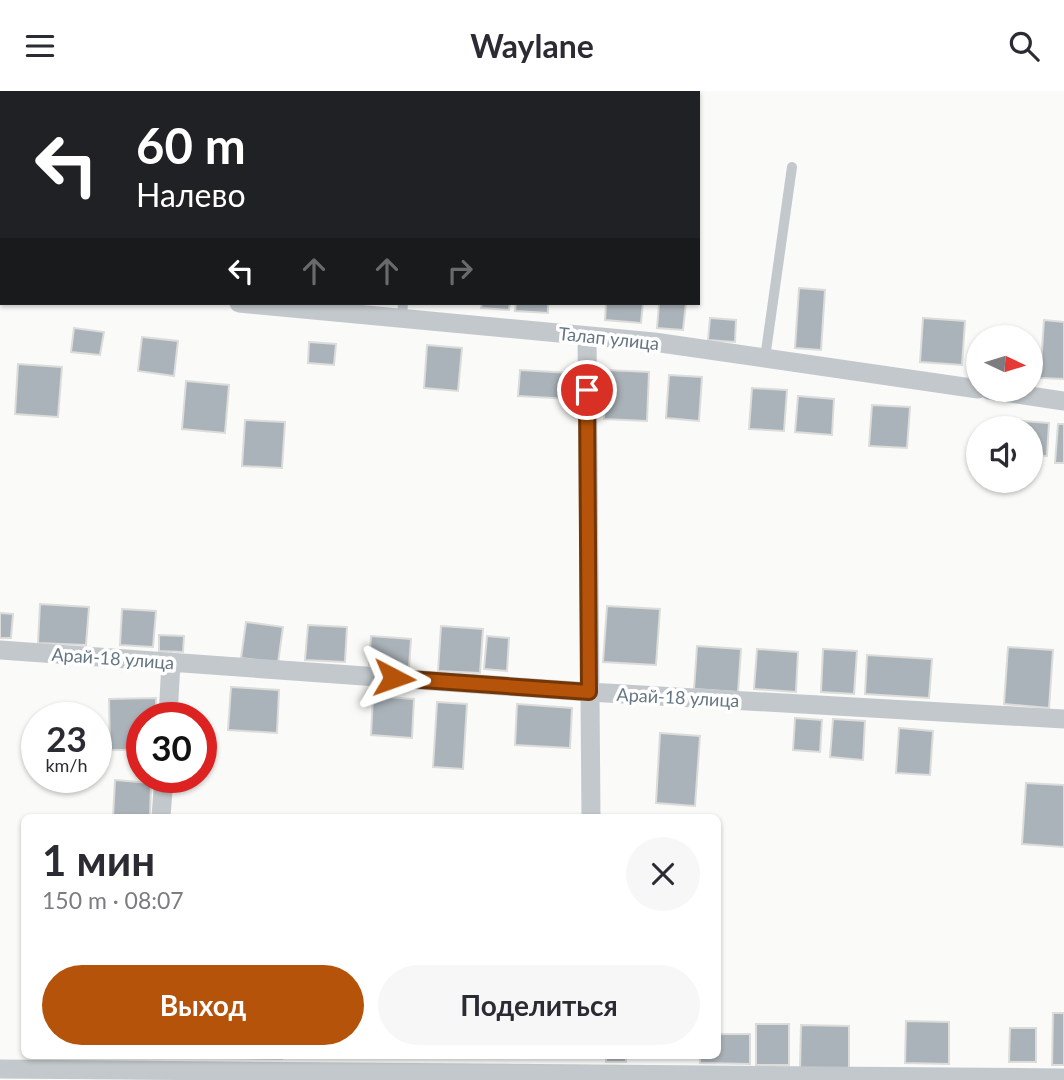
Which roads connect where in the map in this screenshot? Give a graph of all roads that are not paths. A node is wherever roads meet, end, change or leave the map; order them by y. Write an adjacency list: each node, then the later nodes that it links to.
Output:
1 (792, 167): 5 (lane)
2 (280, 305): 3 (street, Талап улица)
3 (402, 311): 4 (street, Талап улица)
4 (587, 336): 5 (street, Талап улица); 11 (street)
5 (765, 358): 6 (street, Талап улица)
6 (966, 387)
7 (1043, 398): 8 (street)
8 (1064, 401)
9 (0, 650): 10 (street, Арай-18 улица)
10 (171, 662): 11 (street, Арай-18 улица); 12 (street)
11 (589, 692): 13 (street, Арай-18 улица); 16 (street)
12 (169, 702)
13 (1064, 719)
14 (163, 793): 15 (street)
15 (161, 814)
16 (591, 814)
17 (0, 1069): 18 (street)
18 (595, 1070): 19 (street)
19 (1064, 1078)

